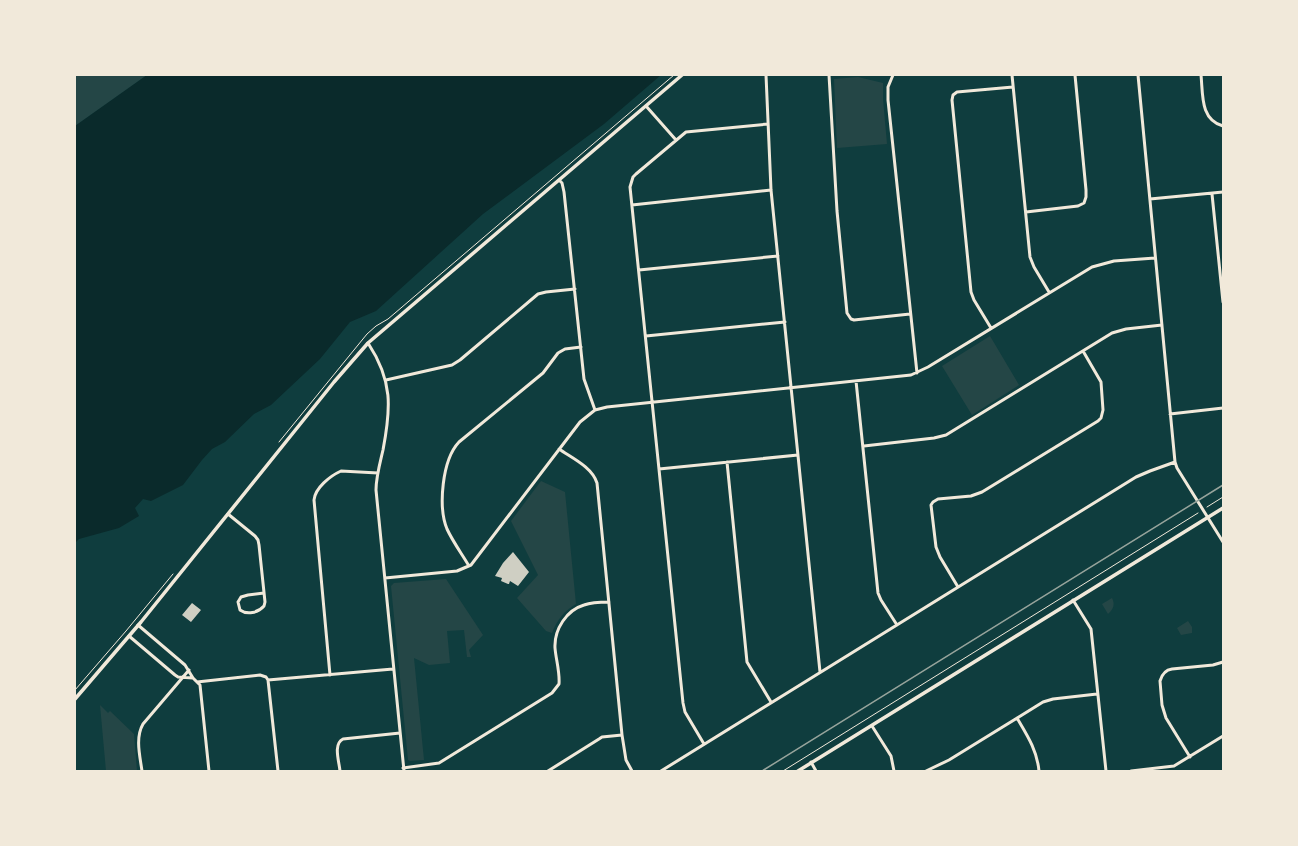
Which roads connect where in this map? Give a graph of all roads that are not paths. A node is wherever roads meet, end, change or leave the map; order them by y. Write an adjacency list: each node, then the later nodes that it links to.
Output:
1 (682, 75): 10 (street)
2 (766, 75): 11 (street)
3 (829, 75): 28 (street)
4 (893, 75): 28 (street)
5 (1012, 75): 9 (street)
6 (1074, 75): 20 (street)
7 (1138, 75): 18 (street)
8 (1201, 75): 12 (street)
9 (1013, 87): 20 (street); 31 (street)
10 (646, 106): 13 (street); 14 (street)
11 (768, 124): 13 (street); 15 (street)
12 (1223, 126)
13 (676, 140): 19 (street)
14 (559, 180): 25 (street); 33 (street)
15 (771, 190): 19 (street); 21 (street)
16 (1223, 192): 17 (street)
17 (1212, 194): 18 (street); 22 (street)
18 (1150, 199): 23 (street)
19 (632, 205): 24 (street)
20 (1026, 212): 26 (street)
21 (778, 256): 24 (street); 29 (street)
22 (1221, 256): 27 (street)
23 (1155, 258): 26 (street); 30 (street)
24 (639, 270): 32 (street)
25 (574, 289): 34 (street); 37 (street)
26 (1049, 292): 31 (street)
27 (1223, 302)
28 (910, 314): 36 (street)
29 (784, 322): 32 (street); 39 (street)
30 (1162, 325): 35 (street); 43 (street)
31 (991, 328): 36 (street)
32 (646, 336): 40 (street)
33 (368, 343): 37 (street); 52 (street)
34 (581, 347): 42 (street); 55 (street)
35 (1083, 351): 44 (street); 57 (street)
36 (917, 373): 38 (street)
37 (386, 380): 50 (street)
38 (856, 381): 39 (street); 44 (street)
39 (791, 388): 40 (street); 46 (street)
40 (652, 403): 42 (street); 49 (street)
41 (1223, 408): 43 (street)
42 (595, 410): 45 (street)
43 (1170, 414): 48 (street)
44 (864, 446): 62 (street)
45 (559, 449): 55 (street); 60 (street)
46 (798, 455): 47 (street); 67 (street)
47 (726, 462): 49 (street); 75 (street)
48 (1175, 462): 53 (street); 57 (street)
49 (659, 469): 81 (street)
50 (378, 473): 56 (street); 68 (street)
51 (1223, 508): 53 (street)
52 (228, 514): 58 (street); 61 (street)
53 (1208, 517): 54 (street); 59 (street)
54 (1223, 542)
55 (469, 566): 56 (street)
56 (385, 578): 65 (street)
57 (958, 587): 62 (street)
58 (264, 593): 58 (street)
59 (1073, 600): 73 (street); 77 (street)
60 (609, 602): 79 (street); 84 (street)
61 (138, 625): 63 (street); 66 (street)
62 (896, 625): 67 (street)
63 (129, 636): 69 (street); 74 (street)
64 (1223, 662): 82 (street)
65 (393, 668): 68 (street); 78 (street)
66 (189, 670): 69 (street); 70 (street)
67 (820, 672): 75 (street)
68 (330, 675): 71 (street)
69 (183, 677): 70 (street); 85 (street)
70 (193, 678): 72 (street)
71 (268, 680): 72 (street); 87 (street)
72 (197, 682): 86 (street)
73 (1097, 694): 76 (street); 97 (street)
74 (75, 699)
75 (771, 702): 81 (street)
76 (1016, 718): 95 (street); 96 (street)
77 (872, 726): 83 (street); 94 (street)
78 (400, 733): 84 (street); 88 (street)
79 (622, 735): 89 (street); 90 (street)
80 (1223, 736): 82 (street)
81 (704, 744): 91 (street)
82 (1190, 757): 98 (street)
83 (811, 762): 92 (street); 93 (street)
84 (404, 770)
85 (142, 771)
86 (209, 771)
87 (278, 771)
88 (340, 771)
89 (548, 771)
90 (632, 771)
91 (661, 771)
92 (798, 771)
93 (816, 771)
94 (894, 771)
95 (926, 771)
96 (1039, 771)
97 (1106, 771)
98 (1131, 771)

